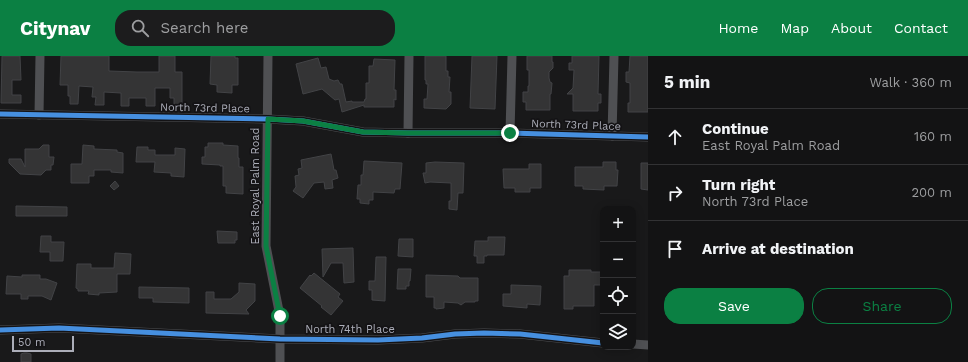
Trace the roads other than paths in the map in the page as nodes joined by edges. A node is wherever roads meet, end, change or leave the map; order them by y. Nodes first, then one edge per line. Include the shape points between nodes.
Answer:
1 (40, 56) edge
2 (268, 56) edge
3 (409, 56) edge
4 (512, 56) edge
5 (614, 56) edge
6 (0, 114) edge
7 (39, 115) junction
8 (268, 119) junction
9 (408, 133) junction
10 (510, 133) junction
11 (612, 136) junction
12 (648, 137) edge
13 (0, 330) edge
14 (280, 339) junction
15 (600, 343) edge
16 (636, 344) edge
17 (648, 345) edge
18 (280, 362) edge

1 - 7 street
2 - 8 street, East Royal Palm Road
3 - 9 street
4 - 10 street
5 - 11 street
6 - 7 street, North 73rd Place
7 - 8 street, North 73rd Place
8 - 9 street, North 73rd Place via 303,121 363,132
8 - 14 street, East Royal Palm Road via 266,246 280,316
9 - 10 street, North 73rd Place
10 - 11 street, North 73rd Place
11 - 12 street, North 73rd Place
13 - 14 street, North 74th Place via 59,328
14 - 15 street, North 74th Place via 378,340 484,333
14 - 18 street, East Royal Palm Road
16 - 17 street

